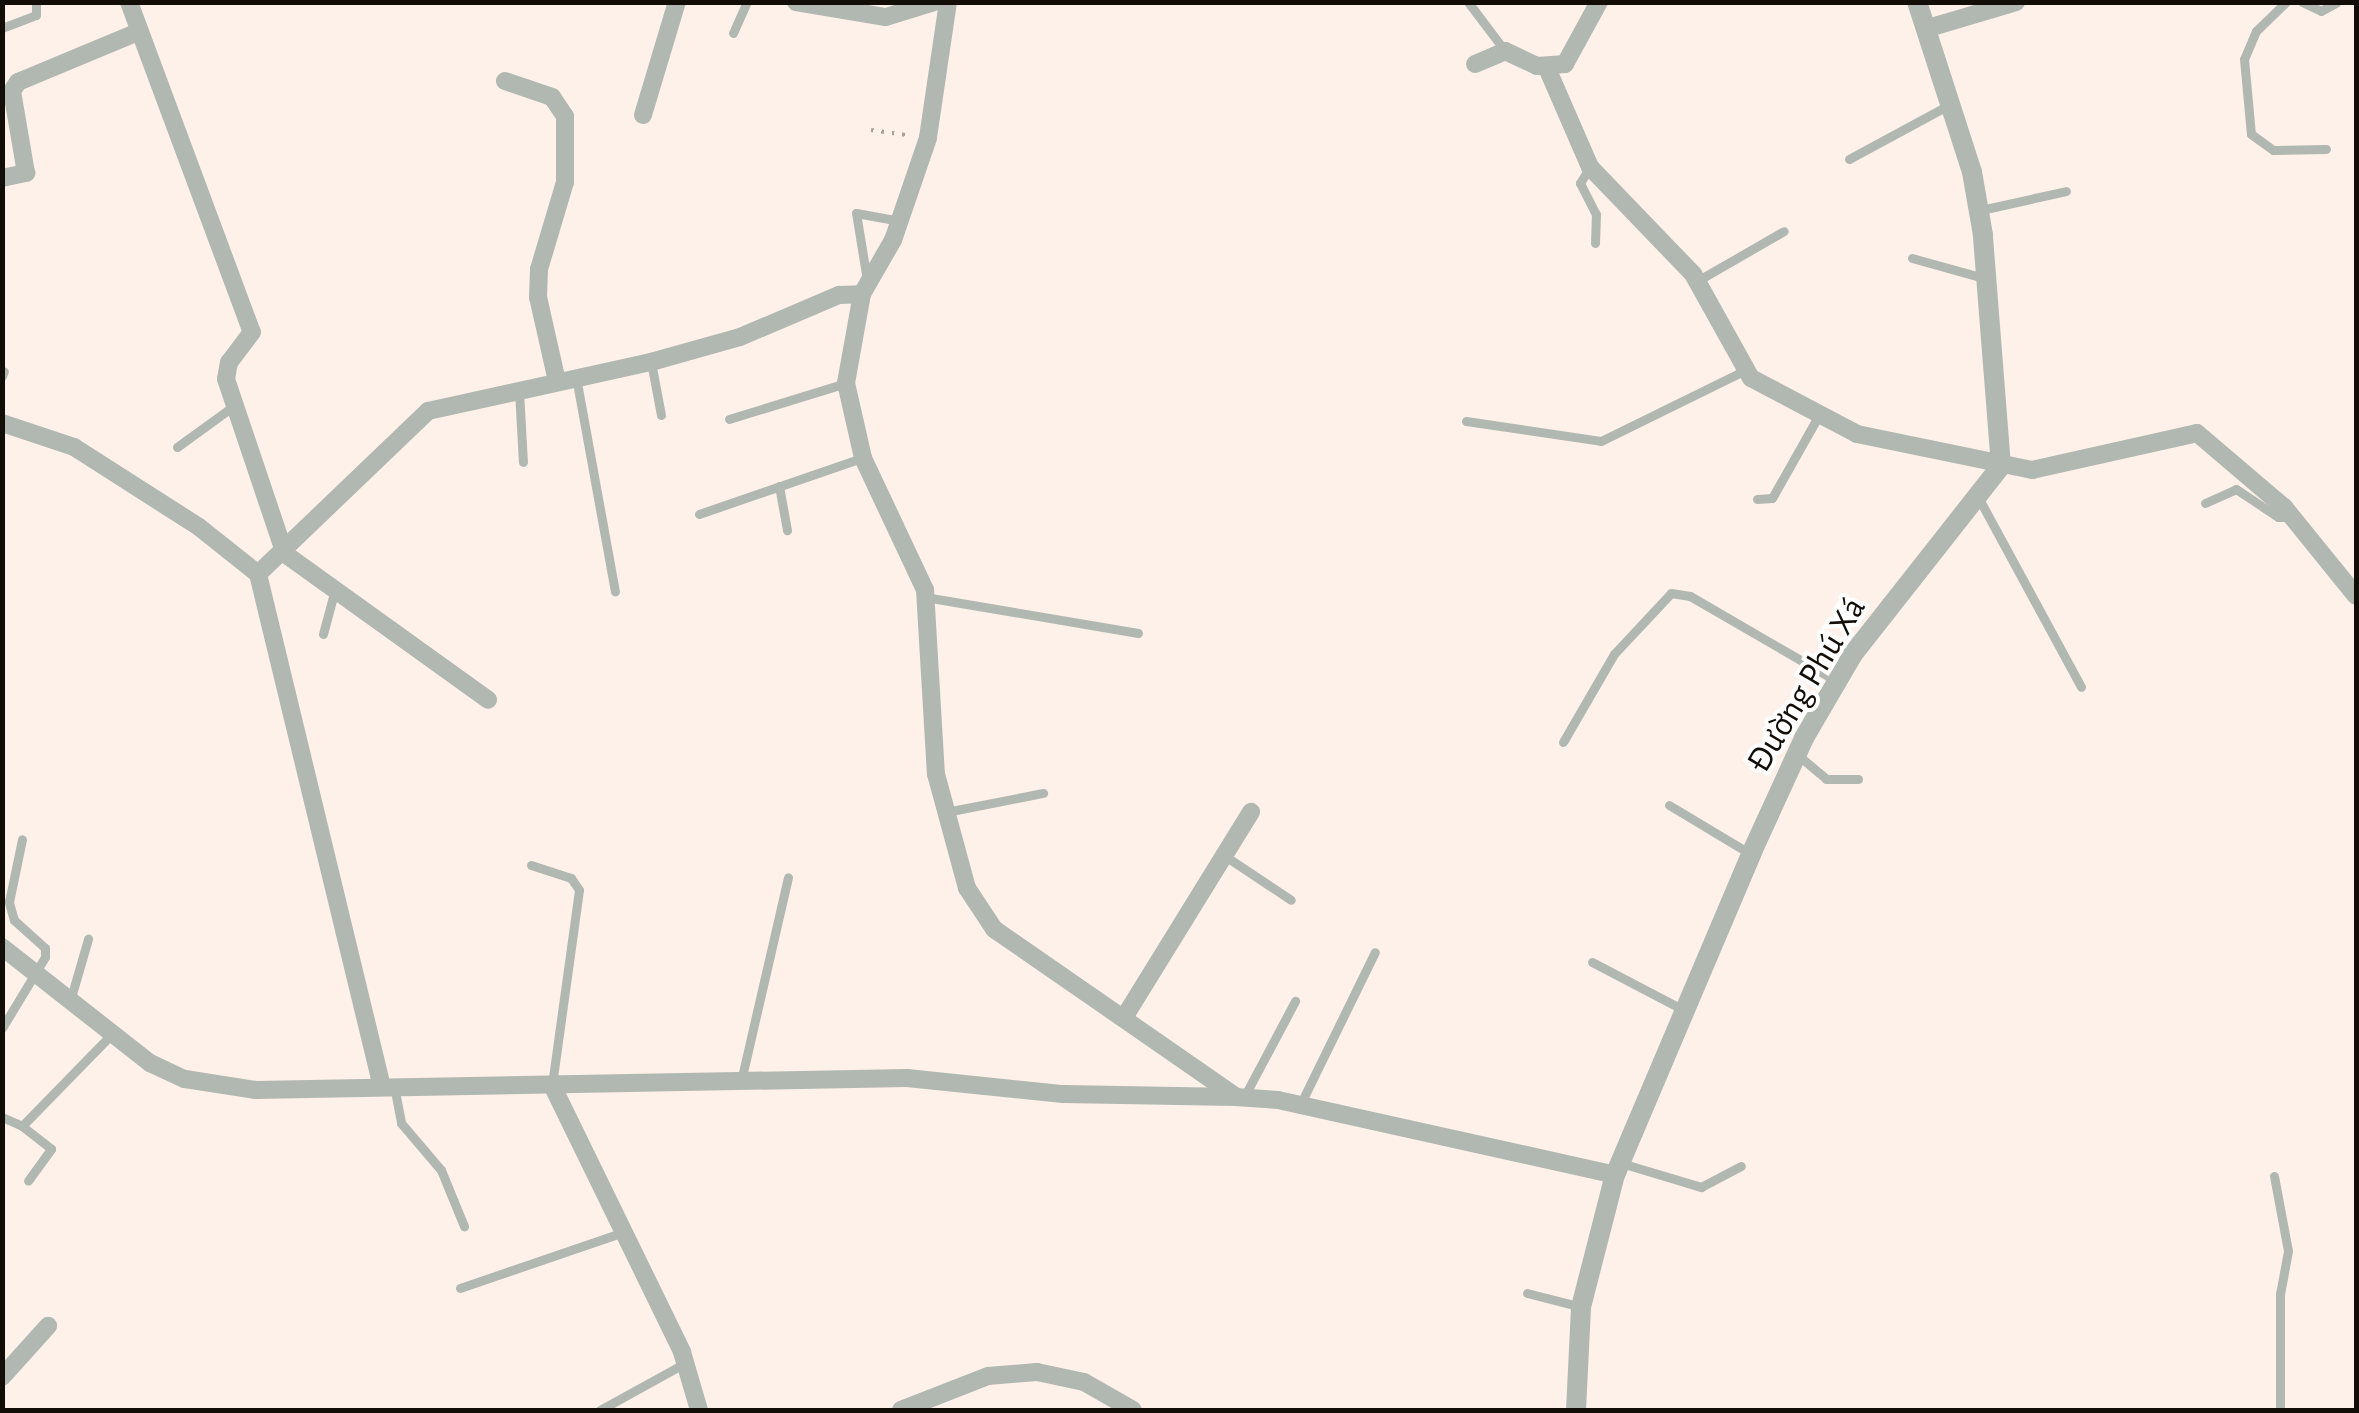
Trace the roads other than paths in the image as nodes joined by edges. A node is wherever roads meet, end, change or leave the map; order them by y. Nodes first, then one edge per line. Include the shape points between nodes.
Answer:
1 (36, 2) edge
2 (129, 2) edge
3 (677, 2) edge
4 (747, 2) edge
5 (796, 2) edge
6 (934, 2) edge
7 (948, 2) edge
8 (1468, 2) edge
9 (1599, 2) edge
10 (1917, 2) edge
11 (2016, 2) edge
12 (2286, 2) edge
13 (2302, 2) edge
14 (2337, 2) edge
15 (2, 28) edge
16 (1925, 29) junction
17 (138, 32) junction
18 (733, 33) dead end
19 (1505, 51) junction
20 (1475, 64) dead end
21 (1547, 68) junction
22 (505, 81) dead end
23 (1950, 105) junction
24 (643, 115) dead end
25 (2326, 149) dead end
26 (1849, 159) dead end
27 (1590, 167) junction
28 (2, 178) edge
29 (2066, 191) dead end
30 (1978, 211) junction
31 (900, 221) junction
32 (1784, 231) dead end
33 (1596, 242) dead end
34 (1912, 258) dead end
35 (1987, 279) junction
36 (1697, 281) junction
37 (865, 289) junction
38 (650, 362) junction
39 (1745, 370) junction
40 (566, 379) junction
41 (846, 383) junction
42 (519, 388) junction
43 (232, 407) junction
44 (661, 415) dead end
45 (1819, 416) junction
46 (728, 419) dead end
47 (1466, 421) dead end
48 (2, 423) edge
49 (177, 447) dead end
50 (863, 458) junction
51 (523, 462) dead end
52 (2001, 466) junction
53 (778, 486) junction
54 (1977, 494) junction
55 (1757, 499) dead end
56 (2205, 504) dead end
57 (700, 514) dead end
58 (2292, 516) junction
59 (786, 530) dead end
60 (282, 550) junction
61 (258, 574) junction
62 (615, 591) dead end
63 (334, 593) junction
64 (2356, 596) edge
65 (925, 597) junction
66 (1138, 633) dead end
67 (323, 634) dead end
68 (1838, 681) junction
69 (2081, 687) dead end
70 (488, 700) dead end
71 (1563, 742) dead end
72 (1797, 754) junction
73 (1858, 779) dead end
74 (1043, 793) dead end
75 (1669, 805) dead end
76 (946, 812) junction
77 (1251, 812) dead end
78 (22, 839) dead end
79 (1751, 854) junction
80 (1225, 856) junction
81 (531, 865) dead end
82 (788, 877) dead end
83 (1291, 900) dead end
84 (88, 939) dead end
85 (2, 947) edge
86 (1375, 952) dead end
87 (1592, 962) dead end
88 (38, 977) junction
89 (1294, 1001) dead end
90 (70, 1004) junction
91 (1686, 1011) junction
92 (1126, 1016) junction
93 (2, 1028) edge
94 (109, 1037) junction
95 (740, 1081) junction
96 (387, 1083) junction
97 (552, 1085) junction
98 (1240, 1097) junction
99 (1300, 1105) junction
100 (2, 1118) edge
101 (22, 1126) junction
102 (1740, 1166) dead end
103 (1618, 1169) junction
104 (2274, 1176) dead end
105 (28, 1182) dead end
106 (464, 1226) dead end
107 (624, 1232) junction
108 (460, 1288) dead end
109 (1527, 1292) dead end
110 (1581, 1306) junction
111 (48, 1326) dead end
112 (685, 1362) junction
113 (2, 1377) edge
114 (600, 1410) edge
115 (699, 1410) edge
116 (901, 1410) edge
117 (1133, 1410) edge
118 (1576, 1410) edge
119 (2280, 1410) edge

1 - 15 lane via 36,15
2 - 17 street
3 - 24 street
4 - 18 lane
5 - 6 street via 886,17
7 - 31 street via 928,138
8 - 19 lane
9 - 21 street via 1575,56
10 - 16 street
11 - 16 street
12 - 25 lane via 2256,31 2244,59 2251,134 2274,150
13 - 14 lane via 2321,11
16 - 23 street
17 - 28 street via 18,82 12,90 26,173
17 - 43 street via 226,249 252,332 228,362
19 - 20 street
19 - 21 street
21 - 27 street
22 - 40 street via 552,97 566,116 565,182 538,270 538,297
23 - 26 lane
23 - 30 street
27 - 33 lane via 1580,183 1596,214
27 - 36 street
29 - 30 lane
30 - 35 street
31 - 37 street
31 - 37 lane via 856,214
32 - 36 lane
34 - 35 lane
35 - 52 street
36 - 39 street
37 - 38 street via 740,337
37 - 41 street
38 - 40 street
38 - 44 lane
39 - 45 street
39 - 47 lane via 1601,441
40 - 42 street
40 - 62 lane
41 - 46 lane
41 - 50 street
42 - 51 lane
42 - 60 street via 418,418
43 - 49 lane
43 - 60 street
45 - 52 street via 1858,434
45 - 55 lane via 1772,498
48 - 61 street via 74,447 199,527
50 - 53 lane
50 - 65 street via 918,563
52 - 54 street, Đường Phú Xá
52 - 58 street via 2040,470 2197,433
53 - 57 lane
53 - 59 lane
54 - 68 street, Đường Phú Xá
54 - 69 lane
56 - 58 lane via 2236,488 2278,518
58 - 64 street
60 - 61 street
60 - 63 street
61 - 96 street
63 - 67 lane
63 - 70 street via 461,675
65 - 66 lane
65 - 76 street via 936,774
68 - 71 lane via 1690,596 1671,593 1614,654
68 - 72 street, Đường Phú Xá
72 - 73 lane via 1826,779
72 - 79 street, Đường Phú Xá
74 - 76 lane
75 - 79 lane
76 - 92 street via 967,888 994,928
77 - 80 street
78 - 88 lane via 10,902 14,920 45,948
79 - 91 street, Đường Phú Xá
80 - 83 lane
80 - 92 street
81 - 97 lane via 571,878 580,890
82 - 95 lane
84 - 90 lane
85 - 88 street
86 - 99 lane
87 - 91 lane
88 - 90 street
88 - 93 lane
89 - 98 lane
90 - 94 street
91 - 103 street, Đường Phú Xá
92 - 98 street
94 - 96 street via 185,1079 256,1090
94 - 101 lane
95 - 97 street
95 - 98 street via 907,1078 1064,1094
96 - 97 street
96 - 106 lane via 401,1123 440,1170
97 - 107 street
98 - 99 street
99 - 103 street
100 - 101 lane
101 - 105 lane via 51,1149
102 - 103 lane via 1701,1187
103 - 110 street, Đường Phú Xá
104 - 119 lane via 2288,1251 2280,1294
107 - 108 lane
107 - 112 street
109 - 110 lane
110 - 118 street, Đường Phú Xá
111 - 113 street
112 - 114 lane
112 - 115 street
116 - 117 street via 988,1376 1037,1372 1084,1382

